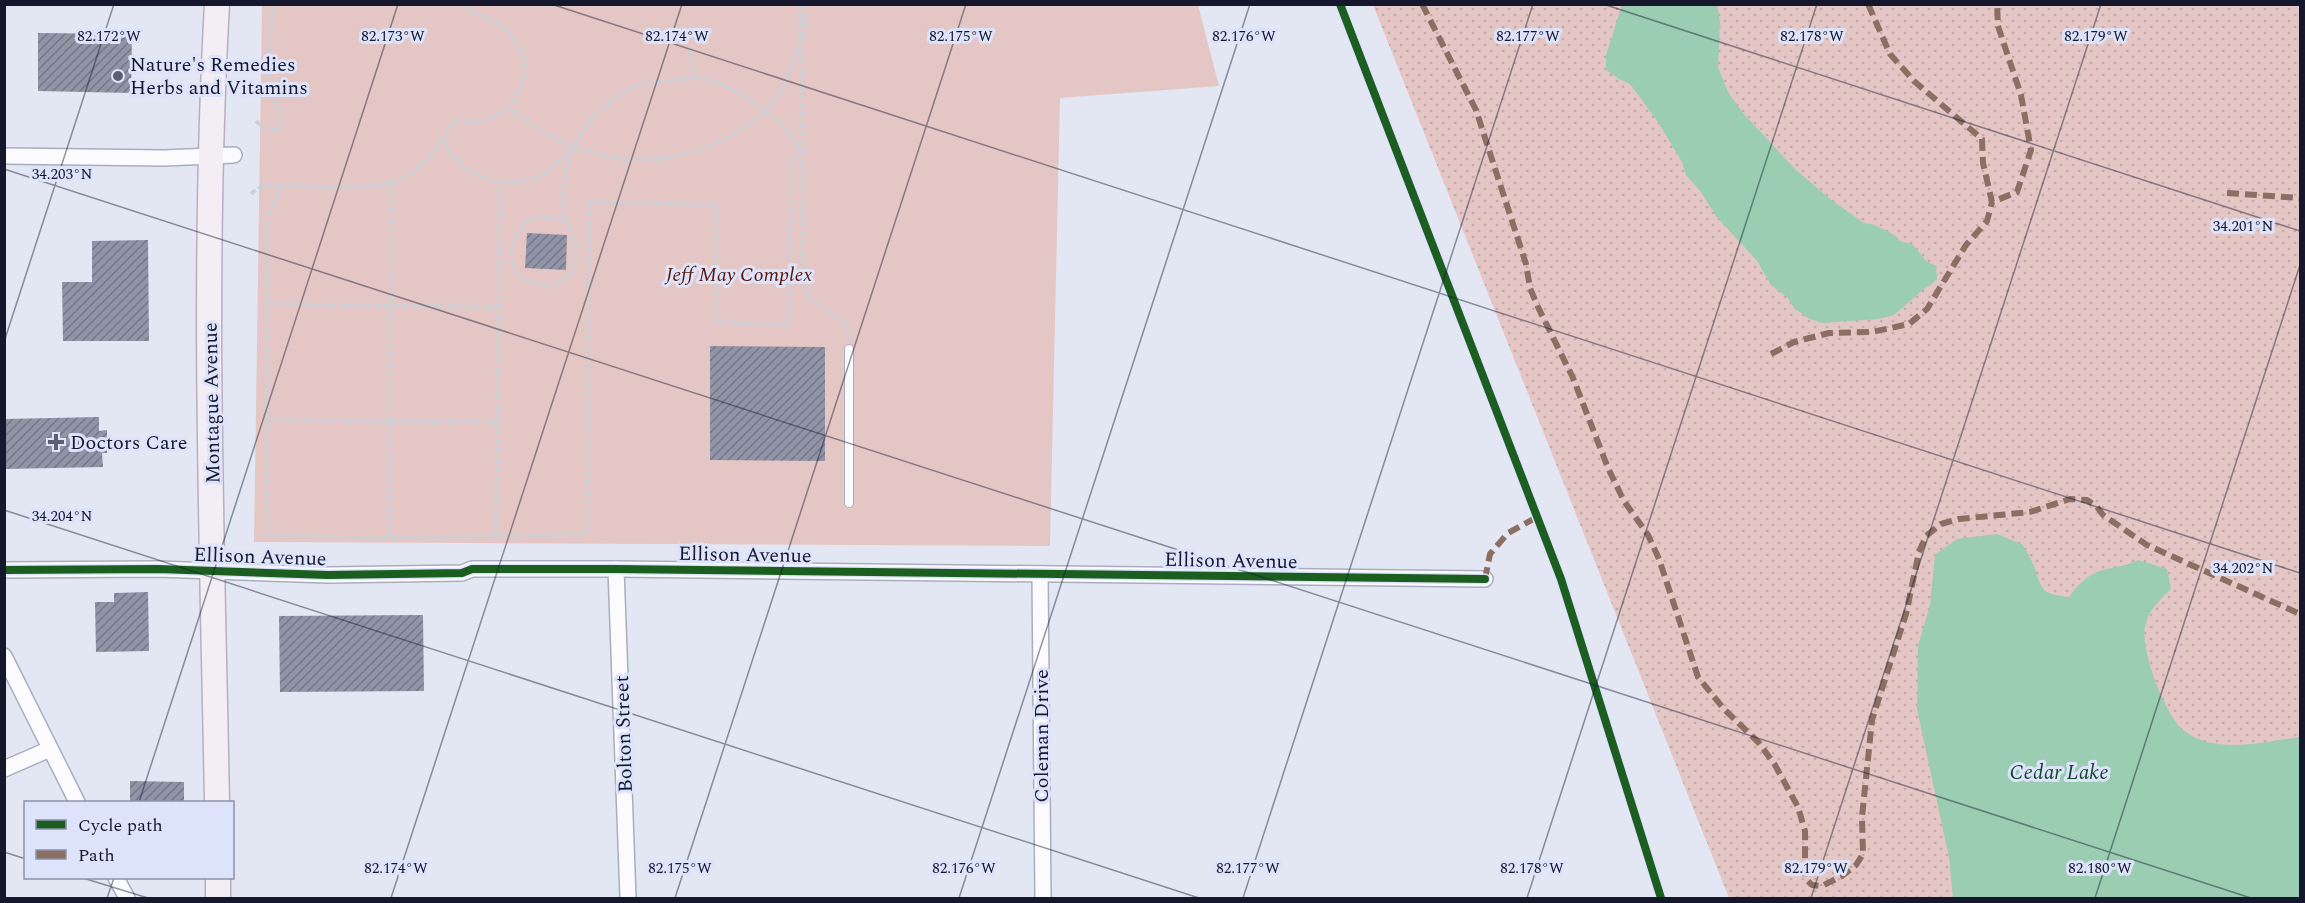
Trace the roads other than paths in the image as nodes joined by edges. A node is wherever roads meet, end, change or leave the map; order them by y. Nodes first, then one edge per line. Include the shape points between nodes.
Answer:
1 (217, 4) edge
2 (210, 155) junction
3 (234, 155) dead end
4 (4, 156) edge
5 (849, 349) road end
6 (849, 502) dead end
7 (616, 569) junction
8 (4, 570) edge
9 (213, 572) junction
10 (1040, 574) junction
11 (1485, 579) dead end
12 (4, 656) edge
13 (50, 749) junction
14 (4, 769) edge
15 (76, 801) edge
16 (217, 801) edge
17 (117, 879) edge
18 (218, 879) edge
19 (127, 898) edge
20 (218, 898) edge
21 (628, 898) edge
22 (1043, 898) edge

1 - 2 main road, Montague Avenue
2 - 3 street
2 - 4 street via 164,159
2 - 9 main road, Montague Avenue
5 - 6 lane
7 - 9 street, Ellison Avenue via 328,575
7 - 10 street, Ellison Avenue
7 - 21 street, Bolton Street
8 - 9 street, Ellison Avenue
9 - 16 main road, Montague Avenue
10 - 11 street, Ellison Avenue
10 - 22 street, Coleman Drive
12 - 13 street
13 - 14 street
13 - 15 street
17 - 19 street
18 - 20 main road

